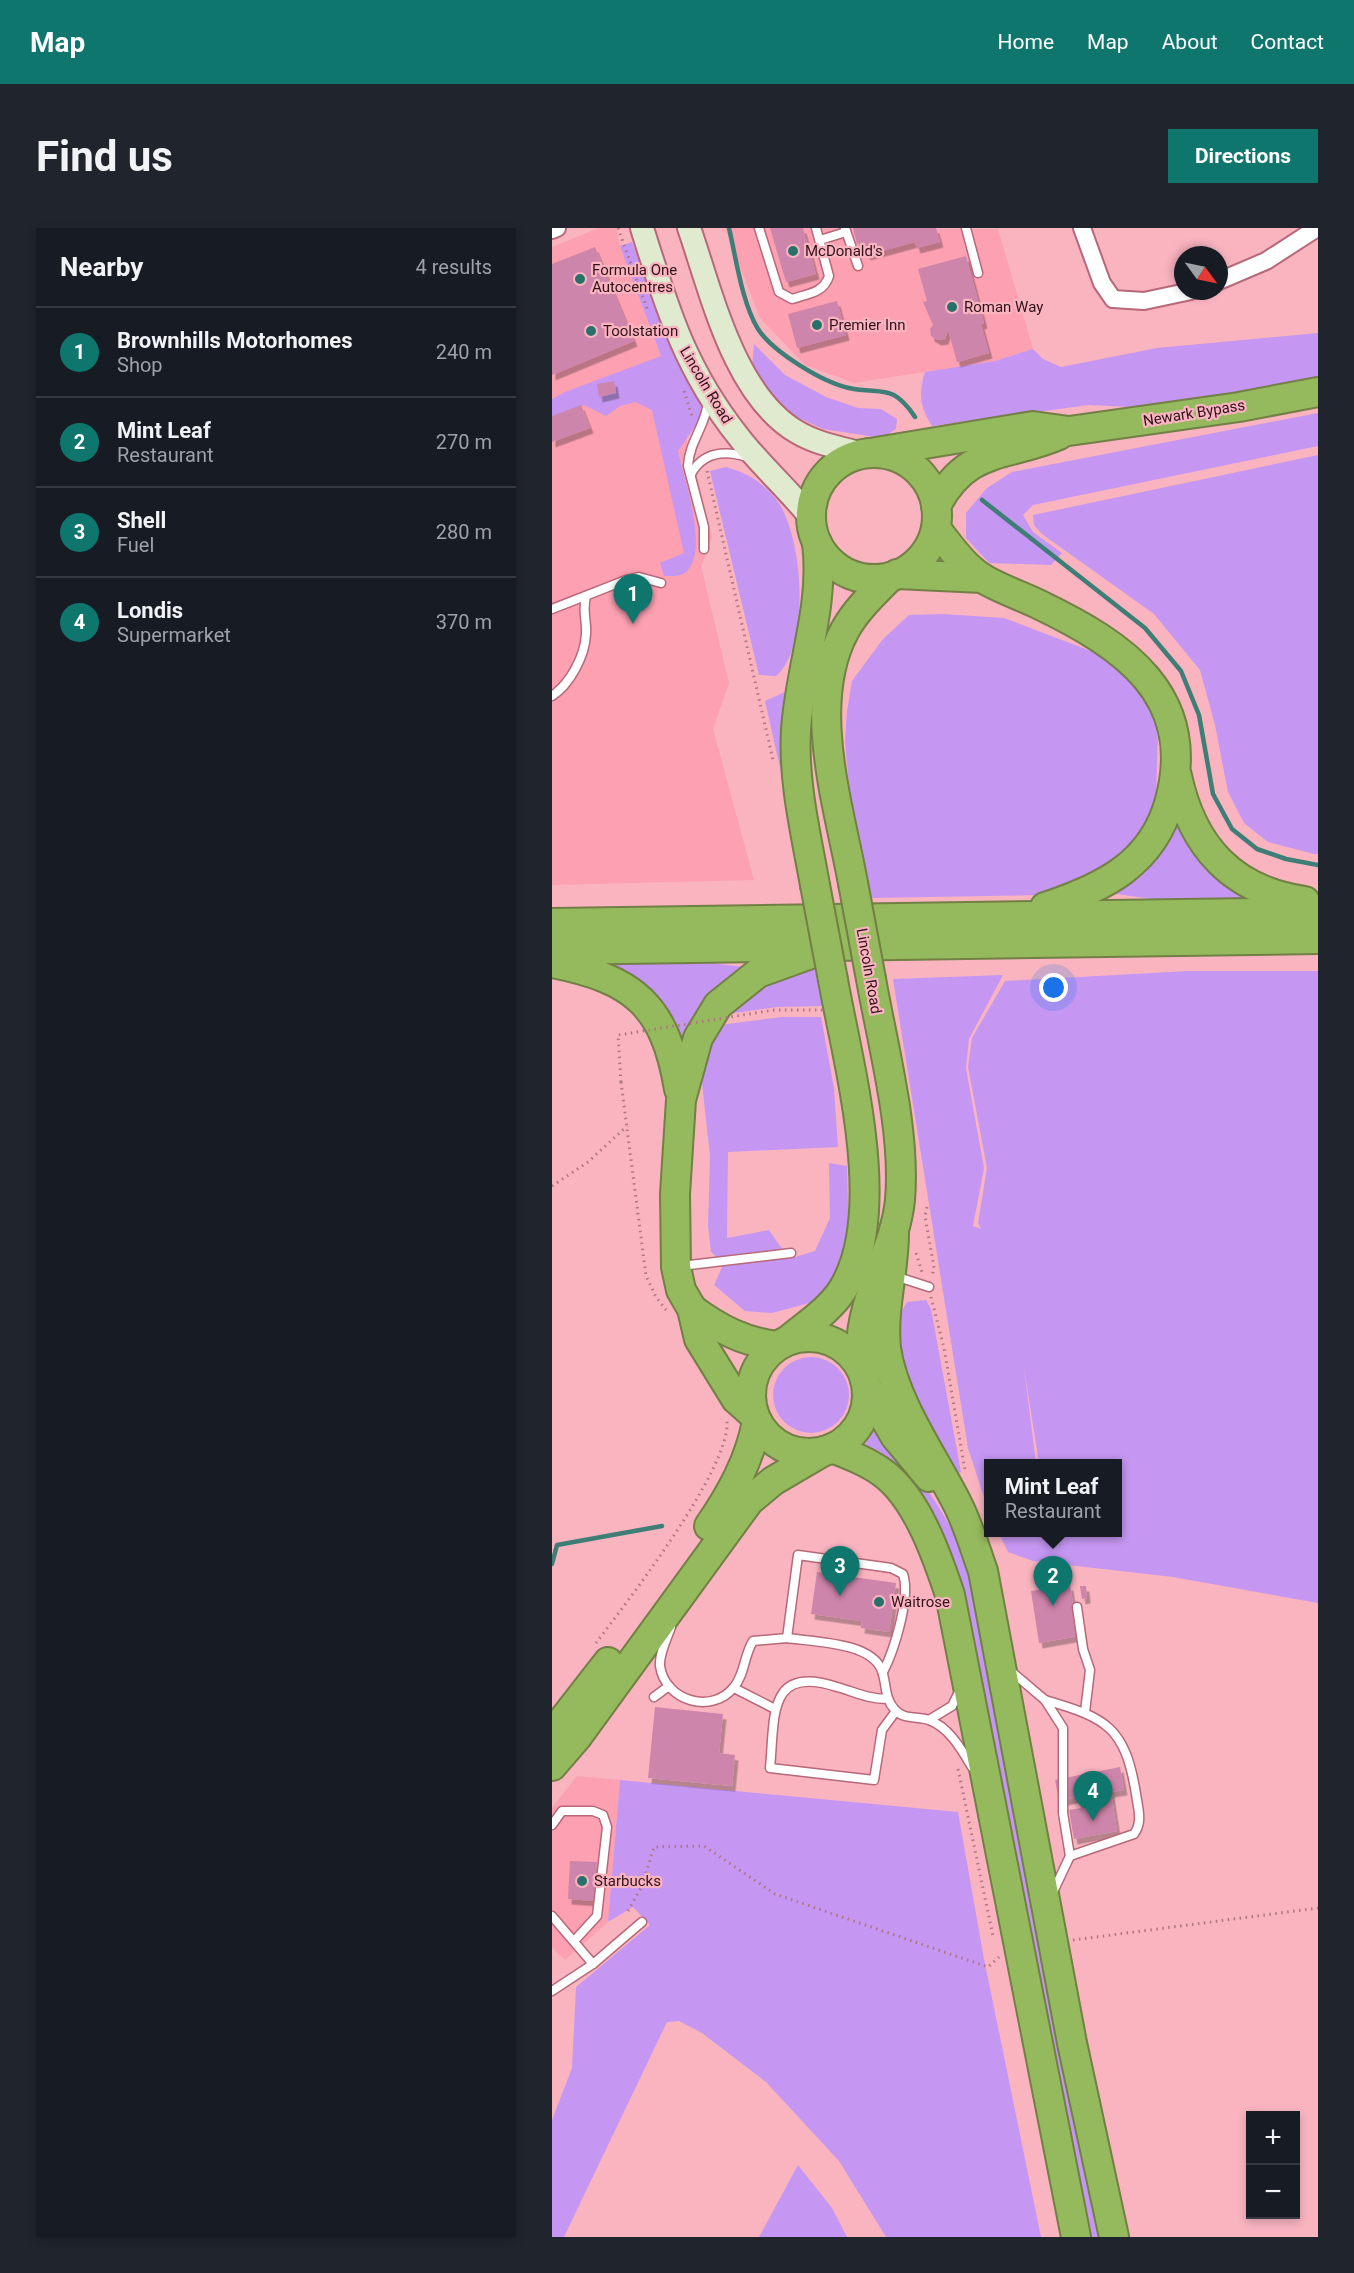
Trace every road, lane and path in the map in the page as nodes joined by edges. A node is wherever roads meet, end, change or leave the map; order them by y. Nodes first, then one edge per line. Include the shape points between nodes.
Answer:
1 (557, 228) edge
2 (642, 228) edge
3 (689, 228) edge
4 (759, 228) edge
5 (816, 228) edge
6 (966, 228) edge
7 (1082, 228) edge
8 (1317, 228) edge
9 (552, 230) edge
10 (845, 230) edge
11 (820, 240) junction
12 (858, 266) dead end
13 (978, 273) dead end
14 (1228, 277) edge
15 (1174, 295) edge
16 (1318, 392) edge
17 (709, 395) junction
18 (1069, 431) junction
19 (866, 454) junction
20 (759, 461) junction
21 (706, 471) dead end
22 (691, 474) junction
23 (936, 518) junction
24 (814, 530) junction
25 (704, 549) dead end
26 (893, 576) junction
27 (982, 578) junction
28 (661, 584) dead end
29 (586, 596) junction
30 (552, 609) edge
31 (552, 696) edge
32 (760, 704) dead end
33 (1176, 771) junction
34 (1318, 903) edge
35 (1318, 912) edge
36 (1019, 916) junction
37 (552, 923) edge
38 (1318, 939) edge
39 (842, 945) junction
40 (552, 950) edge
41 (552, 963) edge
42 (823, 1010) dead end
43 (681, 1100) junction
44 (627, 1126) junction
45 (552, 1186) edge
46 (927, 1207) dead end
47 (904, 1239) junction
48 (791, 1253) dead end
49 (676, 1267) junction
50 (891, 1275) junction
51 (929, 1287) junction
52 (681, 1312) junction
53 (782, 1344) junction
54 (866, 1384) junction
55 (746, 1417) junction
56 (828, 1449) junction
57 (966, 1476) dead end
58 (971, 1538) junction
59 (685, 1587) junction
60 (1077, 1607) dead end
61 (787, 1638) junction
62 (592, 1648) dead end
63 (998, 1656) junction
64 (882, 1672) junction
65 (965, 1676) junction
66 (669, 1686) junction
67 (734, 1688) junction
68 (654, 1696) dead end
69 (887, 1699) junction
70 (1045, 1700) junction
71 (775, 1709) junction
72 (896, 1712) junction
73 (1084, 1712) junction
74 (929, 1720) junction
75 (552, 1734) edge
76 (552, 1766) edge
77 (988, 1796) junction
78 (552, 1825) edge
79 (1070, 1856) junction
80 (1046, 1907) junction
81 (1318, 1908) edge
82 (628, 1911) dead end
83 (552, 1916) edge
84 (642, 1922) dead end
85 (575, 1940) junction
86 (1053, 1943) junction
87 (998, 1958) dead end
88 (593, 1964) junction
89 (552, 1991) edge
90 (1076, 2237) edge
91 (1114, 2237) edge

1 - 9 street
2 - 17 main road, Lincoln Road via 680,343
3 - 19 main road via 731,346 755,394 796,432
4 - 11 lane via 779,292 792,299 820,290 827,282
5 - 11 lane
6 - 13 lane
7 - 15 street via 1102,283 1113,299 1144,301
8 - 14 street via 1266,261
10 - 11 lane
10 - 12 lane
16 - 18 highway, Newark Bypass
17 - 20 main road, Lincoln Road
17 - 22 lane via 705,419 690,450
18 - 19 highway, Newark Bypass via 1033,426
18 - 23 highway, Newark Bypass via 1036,445 980,459 956,476
19 - 23 highway via 895,457 917,470 927,483
19 - 24 highway via 840,463 823,480 815,494
20 - 22 lane via 732,452 719,453 696,465
20 - 24 main road, Lincoln Road
21 - 32 path
22 - 25 lane via 704,527
23 - 26 highway via 922,556
23 - 27 highway via 962,561
24 - 26 highway via 830,561 848,573 868,579
24 - 53 highway, bridge via 820,586 799,702 796,759 861,1135 865,1190 862,1239 843,1290 829,1307
26 - 27 highway
26 - 47 highway, Lincoln Road, bridge via 846,629 836,651 826,718 900,1154
27 - 33 highway via 1094,633 1143,671 1167,713
28 - 29 lane via 639,577
29 - 30 lane
29 - 31 lane via 582,611 586,633 578,663
33 - 34 highway via 1194,828 1226,868 1272,894
33 - 36 highway via 1162,822 1126,869 1096,889
35 - 36 highway
36 - 37 highway
38 - 39 highway
39 - 40 highway
39 - 43 highway via 773,966 730,992 706,1021 698,1038
41 - 43 highway via 611,979 644,1004 667,1038
42 - 44 path, bridge via 774,1010 618,1035
43 - 49 highway via 675,1194
44 - 45 path via 588,1162
44 - 52 path via 646,1276 656,1297
46 - 51 path via 925,1216 934,1268
47 - 50 highway
47 - 51 path
47 - 54 highway, Lincoln Road via 865,1314 861,1350
48 - 49 lane
49 - 52 highway
50 - 51 lane
50 - 58 highway via 885,1326 891,1370
51 - 57 path via 944,1348
52 - 53 highway via 753,1342
52 - 55 highway
53 - 54 highway via 811,1337 835,1343 852,1355
53 - 55 highway via 764,1358 754,1374
54 - 56 highway via 866,1405 860,1421 847,1438
54 - 58 highway via 895,1436
55 - 56 highway via 782,1446 803,1452
55 - 62 path via 724,1446 679,1527
55 - 75 highway via 749,1454 723,1505
56 - 59 highway via 759,1491
56 - 65 highway via 884,1474 921,1524 950,1595
58 - 63 highway via 983,1571
59 - 66 lane via 660,1659
59 - 76 highway
60 - 73 lane via 1089,1670
61 - 64 lane via 860,1649 871,1655
61 - 64 lane via 798,1555 898,1570 905,1585 896,1646
61 - 67 lane via 753,1641
63 - 70 lane via 1019,1681
63 - 80 highway
64 - 69 lane
65 - 74 lane via 952,1706
65 - 77 highway
66 - 67 lane via 690,1702 700,1703 711,1702
66 - 68 lane
67 - 71 lane
69 - 71 lane via 870,1699 802,1680 781,1694
69 - 72 lane
70 - 73 lane
70 - 79 lane via 1063,1728 1063,1813
71 - 72 lane via 770,1768 874,1780 882,1730
72 - 74 lane
73 - 79 lane via 1110,1727 1124,1746 1140,1826 1134,1834
74 - 77 lane via 959,1746
77 - 90 highway
78 - 85 lane via 562,1811 593,1811 603,1815 607,1827 597,1916
79 - 80 lane
80 - 86 highway
81 - 86 path
82 - 87 path via 642,1886 654,1847 704,1846 775,1894 988,1967
83 - 85 lane
84 - 88 lane
85 - 88 lane
86 - 91 highway
88 - 89 lane

